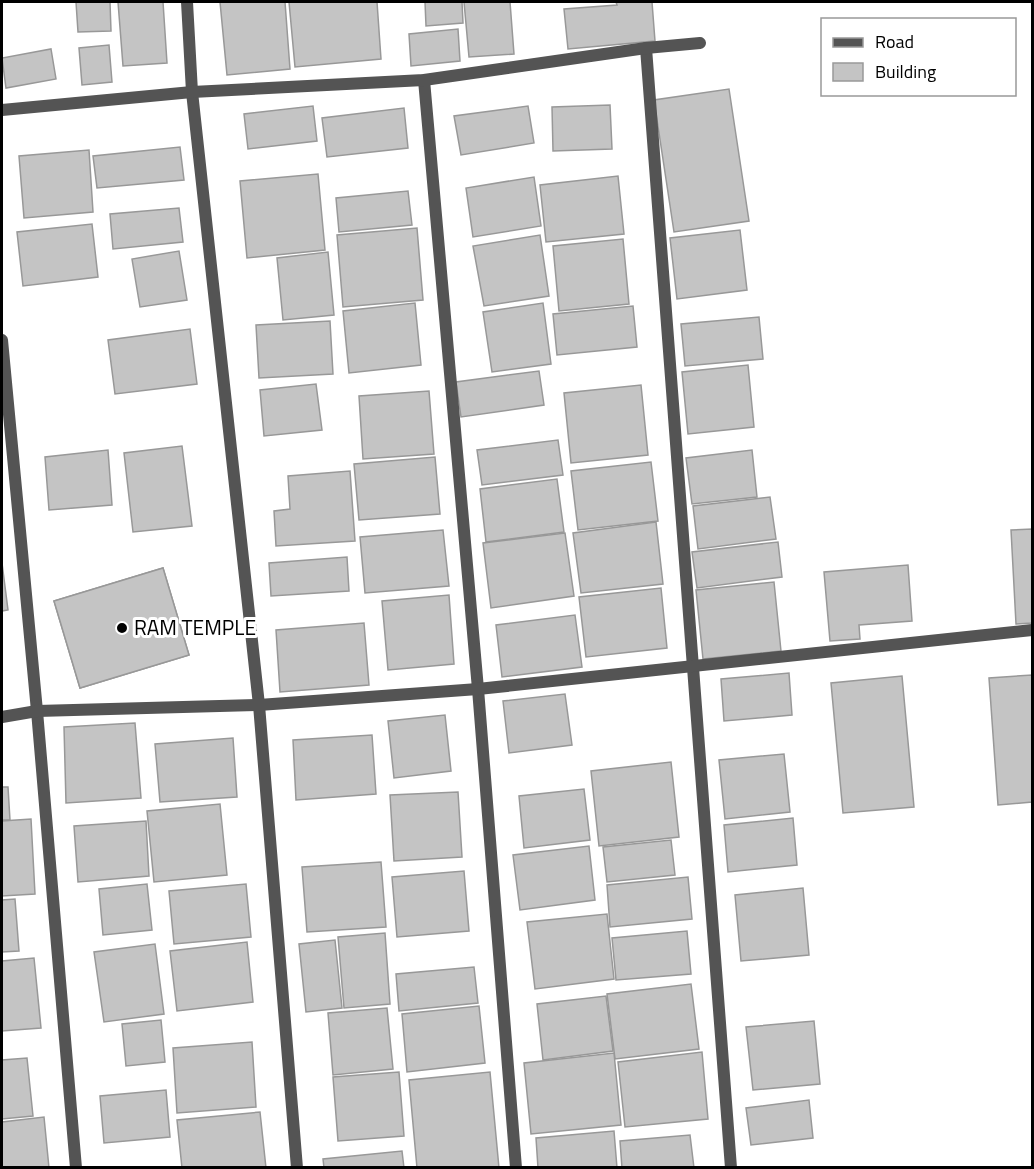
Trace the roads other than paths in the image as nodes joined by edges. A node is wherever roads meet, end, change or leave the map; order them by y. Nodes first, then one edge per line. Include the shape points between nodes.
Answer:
1 (187, 2) edge
2 (700, 43) dead end
3 (646, 48) junction
4 (424, 80) junction
5 (192, 92) junction
6 (2, 110) edge
7 (2, 340) edge
8 (1032, 630) edge
9 (692, 665) junction
10 (478, 689) junction
11 (259, 705) junction
12 (37, 711) junction
13 (2, 717) edge
14 (76, 1167) edge
15 (297, 1167) edge
16 (516, 1167) edge
17 (731, 1167) edge

1 - 5 street
2 - 3 street
3 - 4 street
3 - 9 street
4 - 5 street
4 - 10 street
5 - 6 street
5 - 11 street
7 - 12 street
8 - 9 street
9 - 10 street
9 - 17 street
10 - 11 street
10 - 16 street
11 - 12 street
11 - 15 street
12 - 13 street
12 - 14 street

